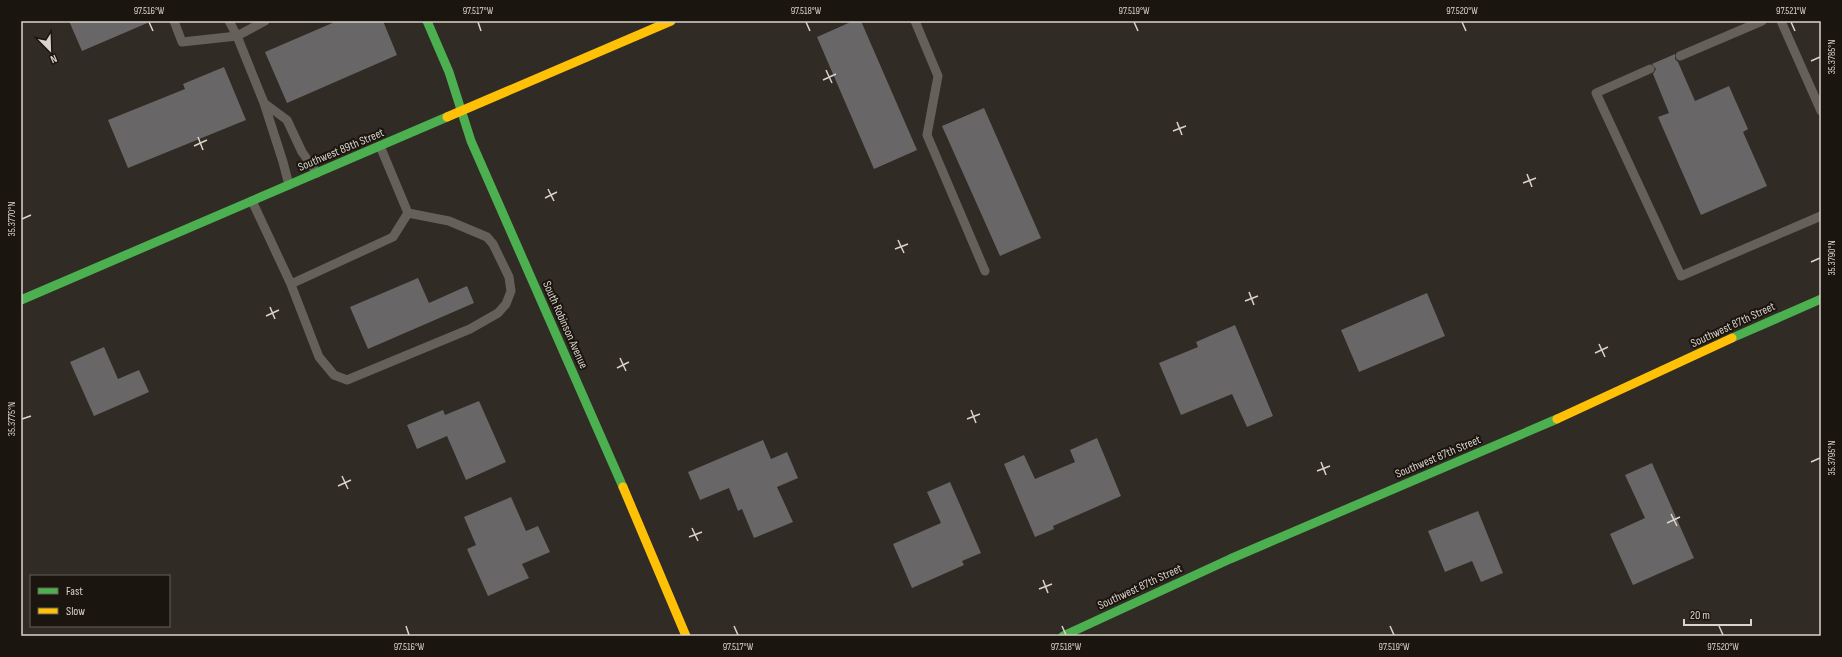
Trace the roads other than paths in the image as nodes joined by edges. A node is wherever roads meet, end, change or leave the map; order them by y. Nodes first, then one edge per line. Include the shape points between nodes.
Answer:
1 (174, 21) edge
2 (229, 21) edge
3 (265, 21) edge
4 (427, 21) edge
5 (671, 21) edge
6 (915, 21) edge
7 (1762, 21) edge
8 (1781, 21) edge
9 (237, 36) junction
10 (1680, 56) dead end
11 (1650, 69) dead end
12 (264, 103) junction
13 (462, 111) junction
14 (1821, 111) edge
15 (380, 146) junction
16 (317, 173) junction
17 (289, 185) junction
18 (252, 201) junction
19 (408, 213) junction
20 (1821, 216) edge
21 (985, 270) dead end
22 (291, 284) junction
23 (1821, 299) edge
24 (21, 300) edge
25 (686, 636) edge
26 (1063, 636) edge

1 - 9 lane via 182,42
2 - 9 lane
3 - 9 lane
4 - 13 street, South Robinson Avenue via 449,72
5 - 13 street, Southwest 89th Street
6 - 21 lane via 938,76 927,135
7 - 10 lane
8 - 14 lane
9 - 12 lane
11 - 20 lane via 1596,93 1681,276
12 - 16 lane via 287,120 302,152
12 - 17 lane
13 - 15 street, Southwest 89th Street
13 - 25 street, South Robinson Avenue via 471,141
15 - 16 street, Southwest 89th Street
15 - 19 lane
16 - 17 street, Southwest 89th Street
17 - 18 street, Southwest 89th Street
18 - 22 lane
18 - 24 street, Southwest 89th Street
19 - 22 lane via 394,237
19 - 22 lane via 449,220 487,237 509,277 511,291 506,304 498,313 470,329 347,380 334,375 319,358
23 - 26 street, Southwest 87th Street via 1575,411 1230,560

